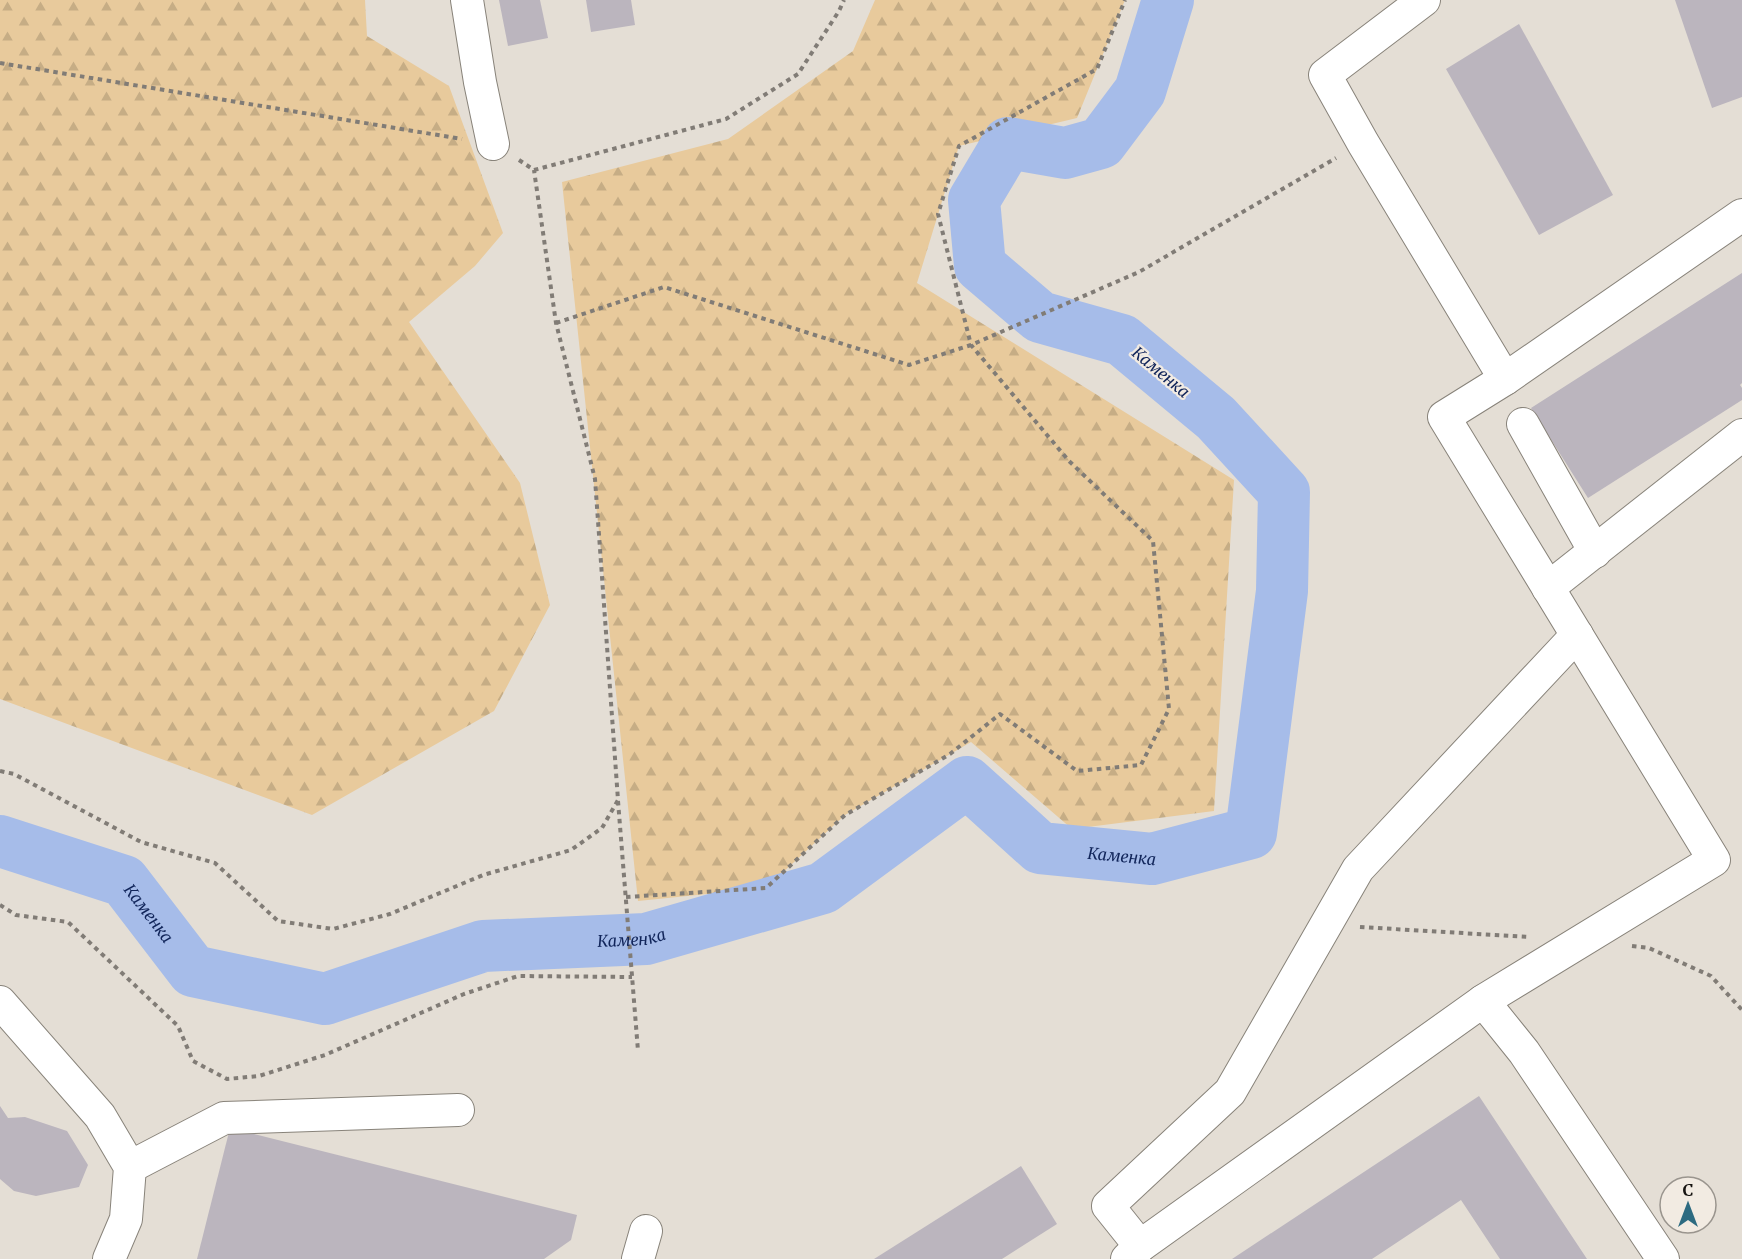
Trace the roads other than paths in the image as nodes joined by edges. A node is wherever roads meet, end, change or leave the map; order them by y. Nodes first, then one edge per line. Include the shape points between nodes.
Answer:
1 (467, 0) edge
2 (1424, 0) edge
3 (493, 144) road end
4 (1742, 215) edge
5 (1505, 379) junction
6 (1523, 424) dead end
7 (1742, 435) edge
8 (1595, 552) junction
9 (1548, 588) junction
10 (1577, 635) junction
11 (1483, 1001) junction
12 (0, 1002) edge
13 (458, 1110) dead end
14 (130, 1167) junction
15 (1134, 1253) edge
16 (109, 1259) edge
17 (1663, 1259) edge

1 - 3 street
2 - 5 street via 1325,75
4 - 5 street
5 - 9 street via 1444,417
6 - 8 street
7 - 8 street
8 - 9 street
9 - 10 street
10 - 11 street via 1714,860
10 - 15 street via 1358,869 1230,1092 1108,1206
11 - 15 street
11 - 17 street via 1524,1052
12 - 14 street via 100,1116
13 - 14 street via 224,1119
14 - 16 street via 126,1219

